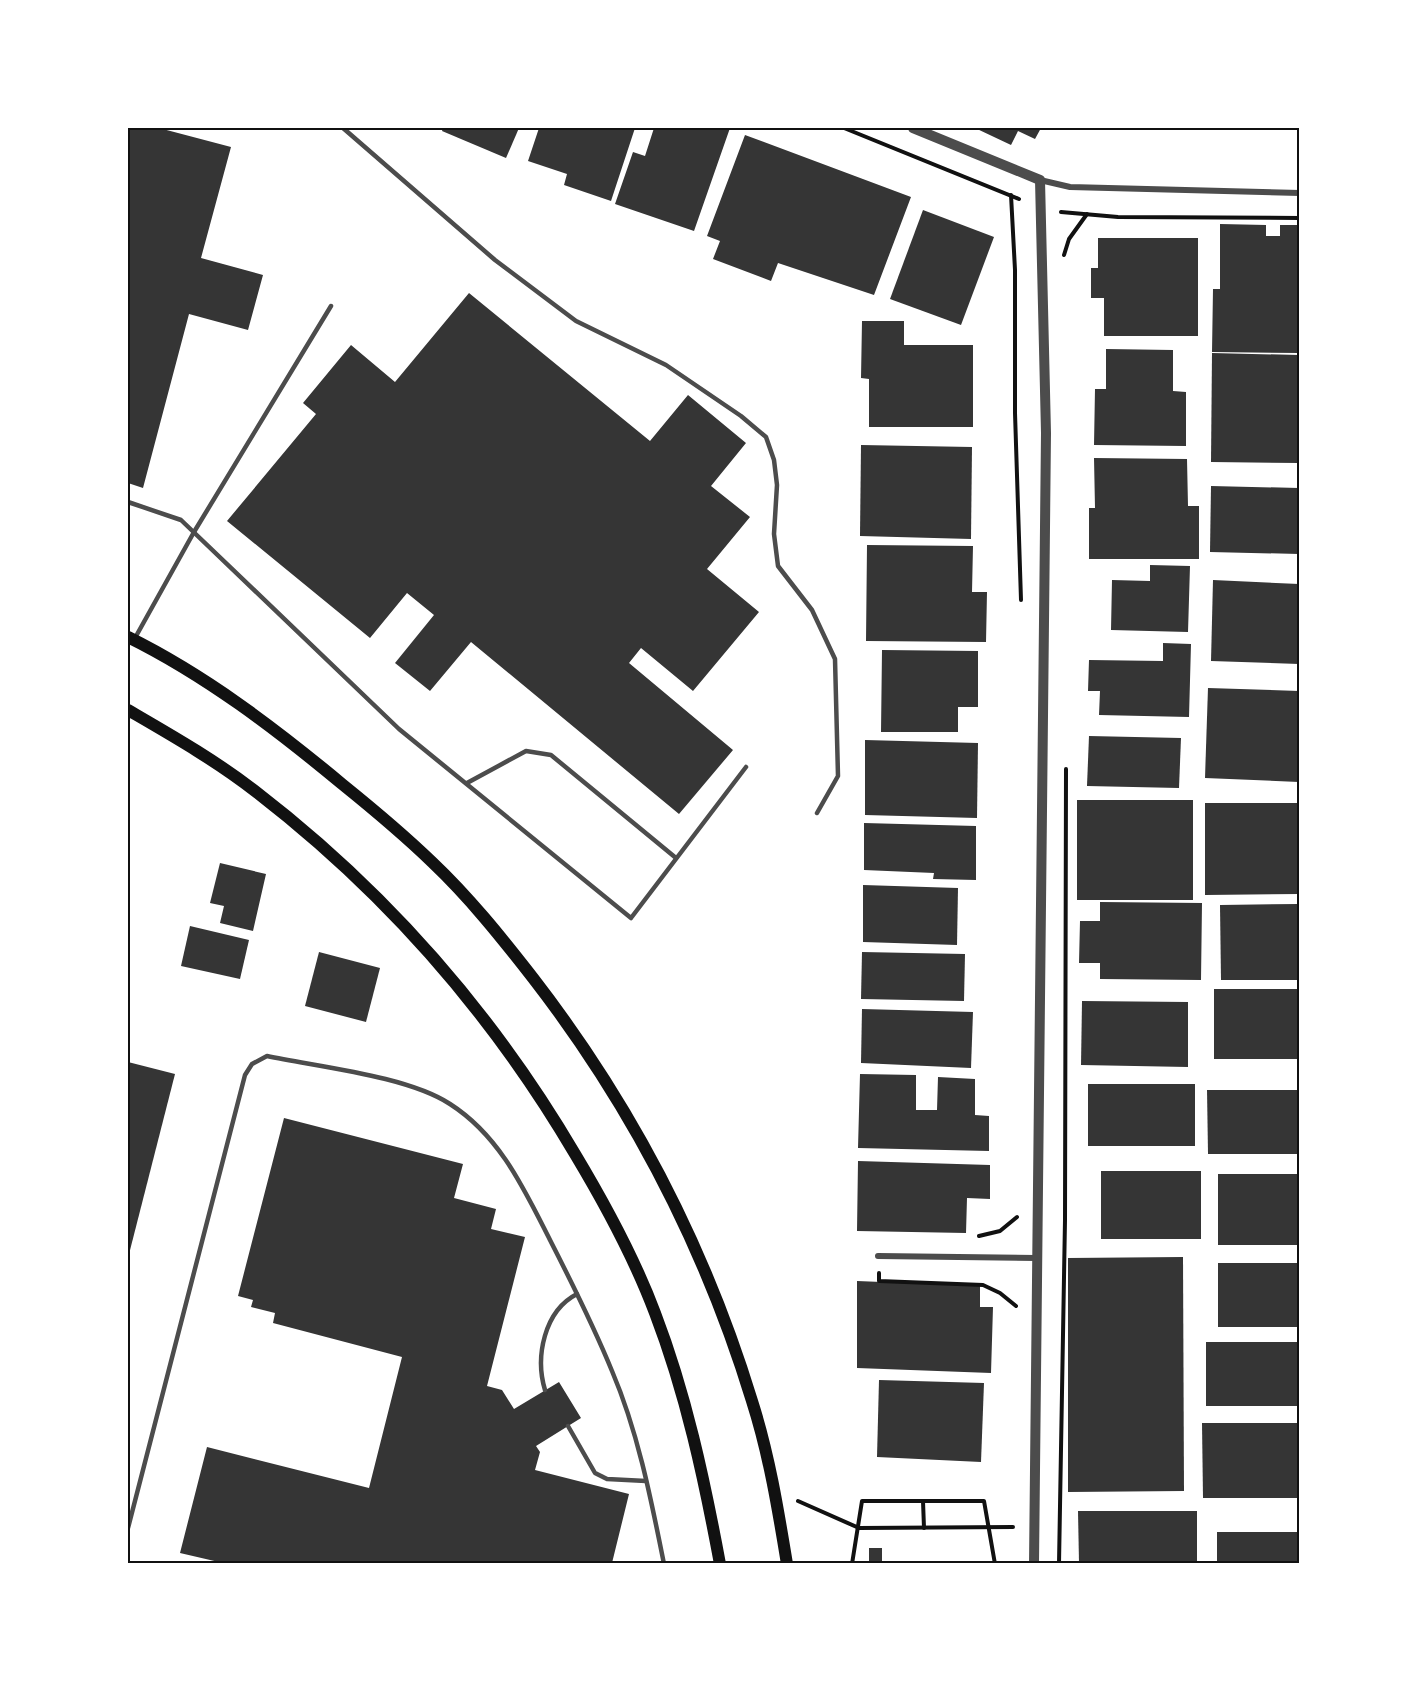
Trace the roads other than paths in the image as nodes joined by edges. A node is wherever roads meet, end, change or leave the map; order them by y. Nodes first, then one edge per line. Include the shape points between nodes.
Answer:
1 (343, 128) edge
2 (913, 128) edge
3 (1040, 180) junction
4 (1299, 192) edge
5 (331, 306) dead end
6 (128, 502) edge
7 (194, 532) junction
8 (131, 639) edge
9 (128, 710) edge
10 (746, 767) dead end
11 (467, 783) junction
12 (817, 813) dead end
13 (676, 858) junction
14 (878, 1256) road end
15 (1036, 1258) junction
16 (577, 1294) junction
17 (544, 1390) dead end
18 (568, 1426) dead end
19 (646, 1481) junction
20 (128, 1528) edge
21 (664, 1563) edge
22 (720, 1563) edge
23 (787, 1563) edge
24 (1034, 1563) edge

1 - 12 lane via 495,260 576,321 666,365 766,437 777,485 774,534 778,566 812,610 836,659 838,776
2 - 3 street
3 - 4 street via 1070,187
3 - 15 street via 1046,433
5 - 7 lane
6 - 7 lane via 181,520
7 - 8 lane
7 - 11 lane via 399,729
8 - 23 main road via 226,696 297,746 432,862 496,931 592,1059 660,1171 712,1286 753,1404 773,1483
9 - 22 main road via 254,790 321,845 428,950 500,1038 553,1116 606,1206 654,1310 690,1419
10 - 13 lane
11 - 13 lane via 526,751 552,755
11 - 13 lane via 630,918
14 - 15 street
15 - 24 street
16 - 17 lane via 555,1310 539,1371
16 - 19 lane via 613,1372
16 - 20 lane via 512,1165 480,1128 450,1104 417,1086 267,1056 252,1064 244,1076
18 - 19 lane via 595,1473 608,1479
19 - 21 lane

